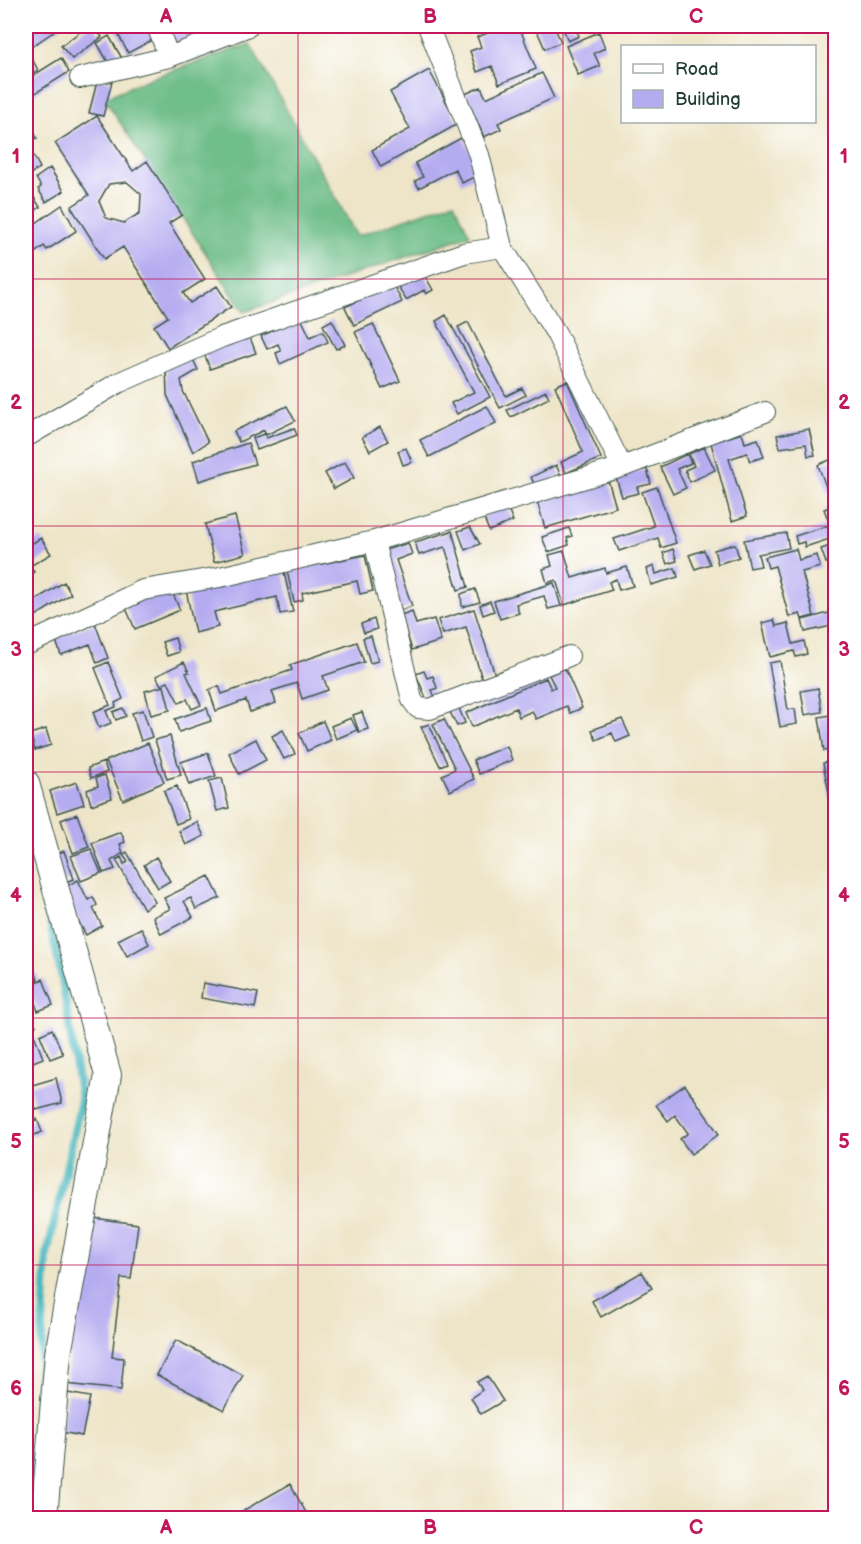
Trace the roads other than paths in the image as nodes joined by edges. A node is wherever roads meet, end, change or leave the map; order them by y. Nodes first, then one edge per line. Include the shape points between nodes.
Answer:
1 (157, 26) edge
2 (249, 26) edge
3 (428, 26) edge
4 (170, 57) junction
5 (80, 78) dead end
6 (502, 247) junction
7 (765, 412) dead end
8 (26, 437) edge
9 (622, 467) junction
10 (374, 542) junction
11 (26, 645) edge
12 (569, 657) dead end
13 (26, 783) edge
14 (44, 1518) edge

1 - 4 street
2 - 4 street
3 - 6 street via 479,155
4 - 5 street
6 - 8 street via 464,253 222,337 118,382
6 - 9 street via 556,333
7 - 9 street
9 - 10 street
10 - 11 street via 143,590
10 - 12 street via 412,700 418,708 430,709
13 - 14 street via 108,1075 58,1354

